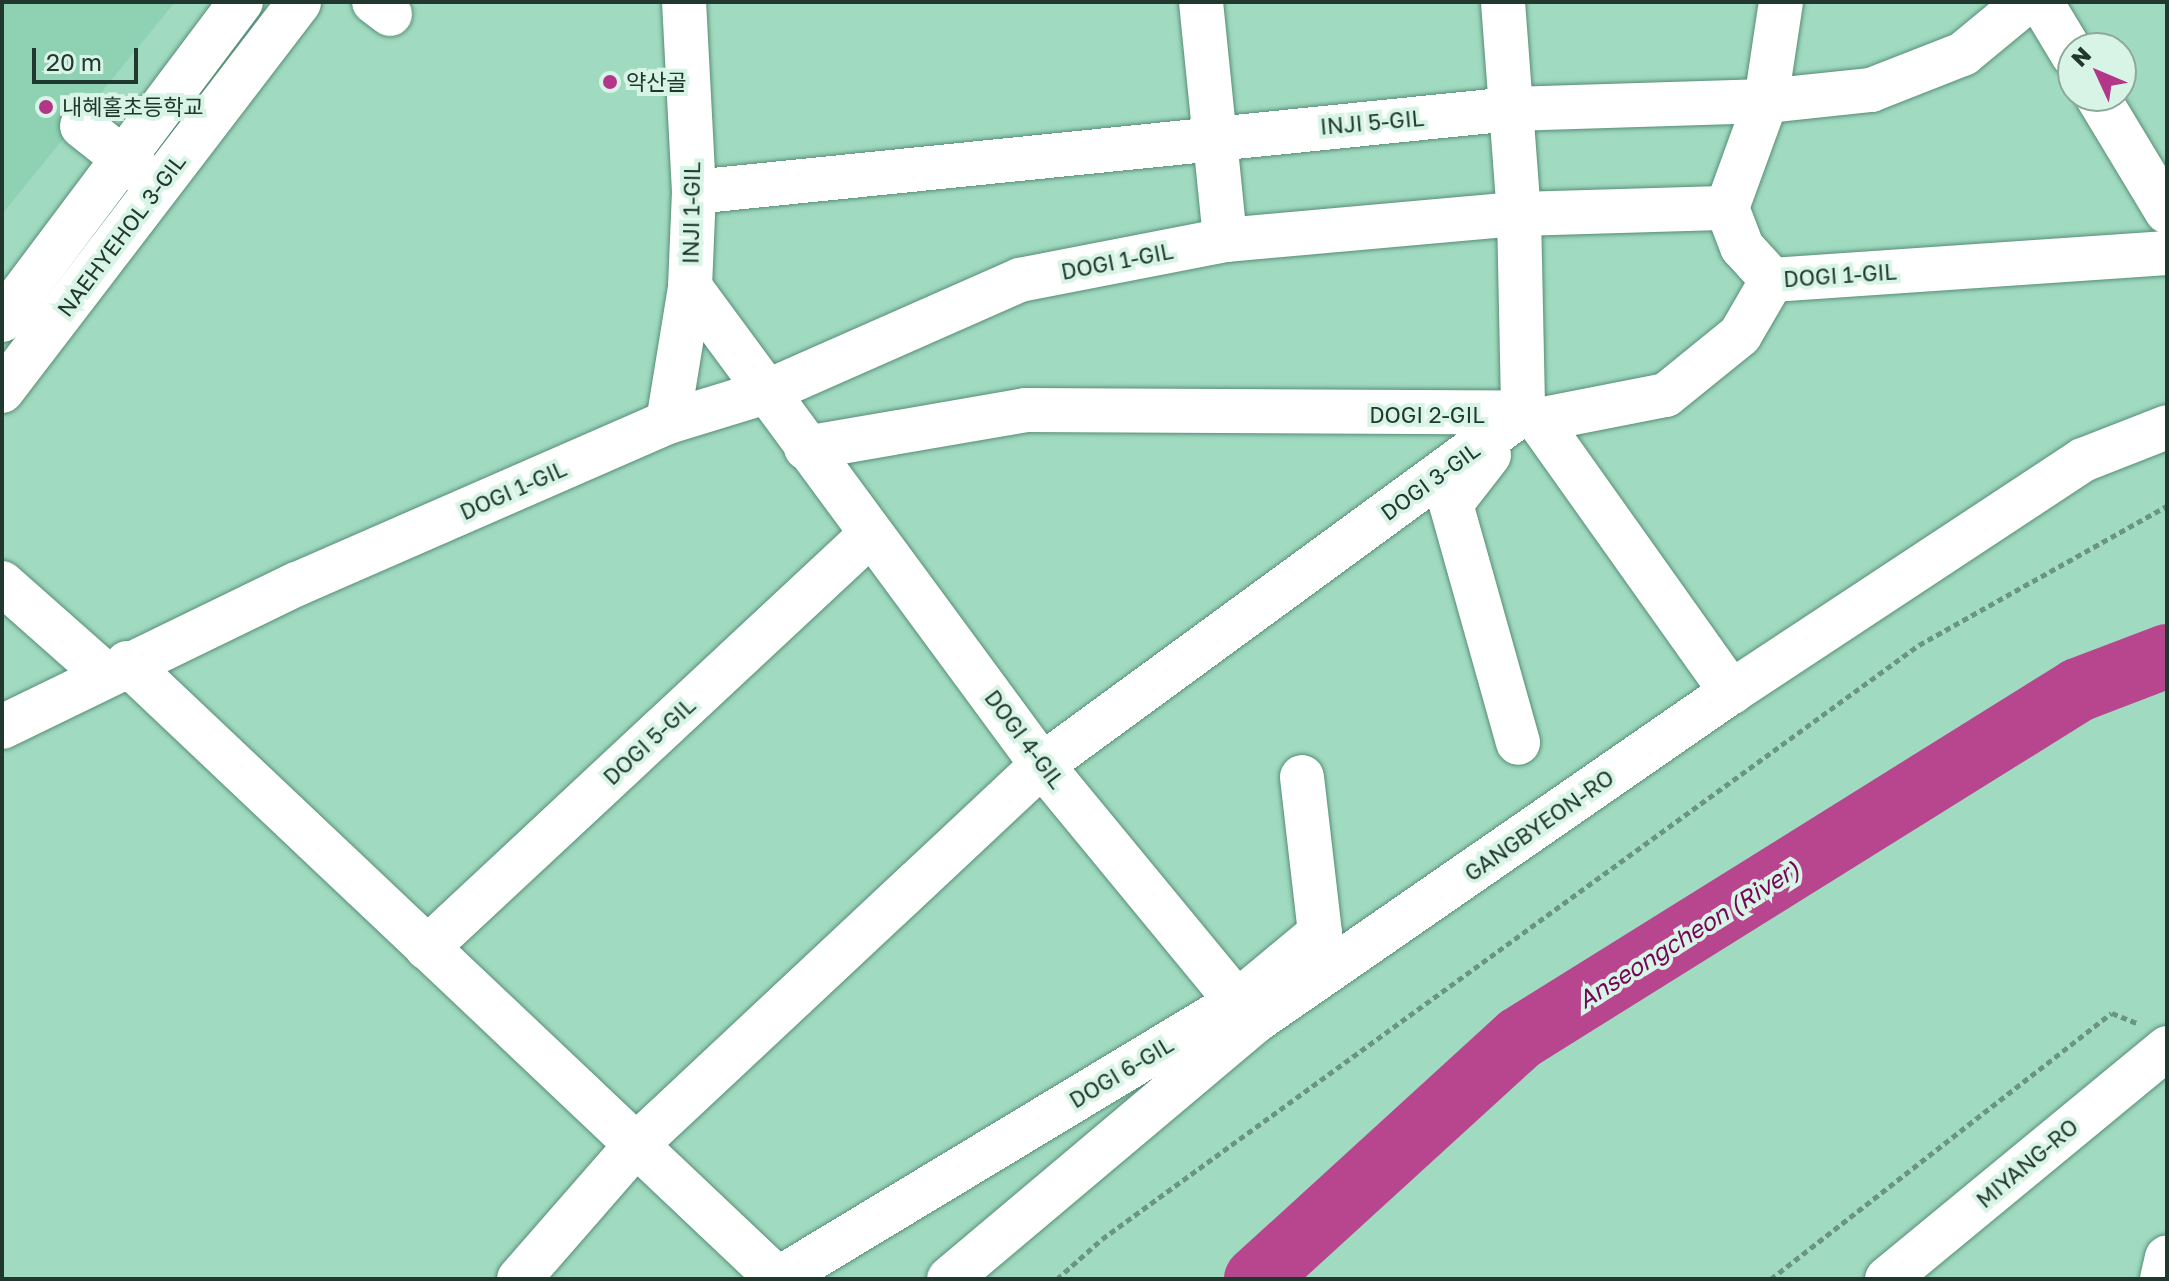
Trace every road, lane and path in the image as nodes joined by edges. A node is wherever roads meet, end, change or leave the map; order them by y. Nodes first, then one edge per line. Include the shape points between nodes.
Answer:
1 (241, 2) edge
2 (299, 2) edge
3 (684, 2) edge
4 (1201, 2) edge
5 (1503, 2) edge
6 (1781, 2) edge
7 (2026, 2) edge
8 (2041, 2) edge
9 (2059, 32) edge
10 (1766, 101) junction
11 (1511, 109) junction
12 (2107, 112) edge
13 (82, 126) dead end
14 (1218, 136) junction
15 (123, 158) junction
16 (158, 187) junction
17 (694, 192) junction
18 (1727, 208) junction
19 (2167, 212) edge
20 (1519, 214) junction
21 (1225, 240) junction
22 (2167, 253) edge
23 (16, 272) edge
24 (1772, 280) junction
25 (690, 287) junction
26 (2, 320) edge
27 (2, 391) edge
28 (766, 392) junction
29 (1530, 416) junction
30 (668, 422) junction
31 (2167, 427) edge
32 (806, 448) junction
33 (2167, 506) edge
34 (871, 534) junction
35 (2, 583) edge
36 (116, 669) junction
37 (1731, 692) junction
38 (2, 727) edge
39 (1518, 743) dead end
40 (1042, 765) junction
41 (1302, 777) dead end
42 (427, 948) junction
43 (1246, 1012) junction
44 (2153, 1036) edge
45 (636, 1145) junction
46 (2167, 1258) edge
47 (519, 1279) edge
48 (778, 1279) edge
49 (949, 1279) edge
50 (1057, 1279) edge
51 (1771, 1279) edge
52 (1887, 1279) edge
53 (2162, 1279) edge

1 - 15 street, NAEHYEHOL 3-GIL
2 - 16 street, NAEHYEHOL 3-GIL
3 - 17 street, INJI 1-GIL
4 - 14 street
5 - 11 street
6 - 10 street
7 - 10 street, INJI 5-GIL via 1963,54 1871,90
8 - 9 street
10 - 11 street, INJI 5-GIL
10 - 18 street
11 - 14 street, INJI 5-GIL
11 - 20 street
12 - 19 street
13 - 15 street
14 - 17 street, INJI 5-GIL
14 - 21 street
15 - 16 street
15 - 23 street, NAEHYEHOL 3-GIL
16 - 27 street, NAEHYEHOL 3-GIL
17 - 25 street, INJI 1-GIL
18 - 20 street, DOGI 1-GIL
18 - 24 street, DOGI 1-GIL via 1742,247
20 - 21 street, DOGI 1-GIL
20 - 29 street
21 - 28 street, DOGI 1-GIL via 1020,280
22 - 24 street, DOGI 1-GIL
23 - 26 street, NAEHYEHOL 3-GIL
24 - 29 street, DOGI 2-GIL via 1740,335 1666,395
25 - 28 street, DOGI 4-GIL
25 - 30 street, INJI 1-GIL
28 - 30 street, DOGI 1-GIL
28 - 32 street, DOGI 4-GIL
29 - 32 street, DOGI 2-GIL via 1025,410
29 - 37 street
29 - 39 street, DOGI 3-GIL via 1451,504
29 - 40 street, DOGI 3-GIL
30 - 36 street, DOGI 1-GIL
31 - 37 street, GANGBYEON-RO via 2083,460
32 - 34 street, DOGI 4-GIL
33 - 50 path via 1919,645 1102,1239
34 - 40 street, DOGI 4-GIL
34 - 42 street, DOGI 5-GIL
35 - 36 street
36 - 38 street, DOGI 1-GIL
36 - 42 street
37 - 43 street, GANGBYEON-RO
40 - 43 street, DOGI 4-GIL
40 - 45 street
41 - 43 street, DOGI 6-GIL via 1320,933
42 - 45 street
43 - 48 street, DOGI 6-GIL
43 - 49 street, GANGBYEON-RO
44 - 51 path via 2112,1013
44 - 52 street, MIYANG-RO
45 - 47 street
45 - 48 street
46 - 53 street

